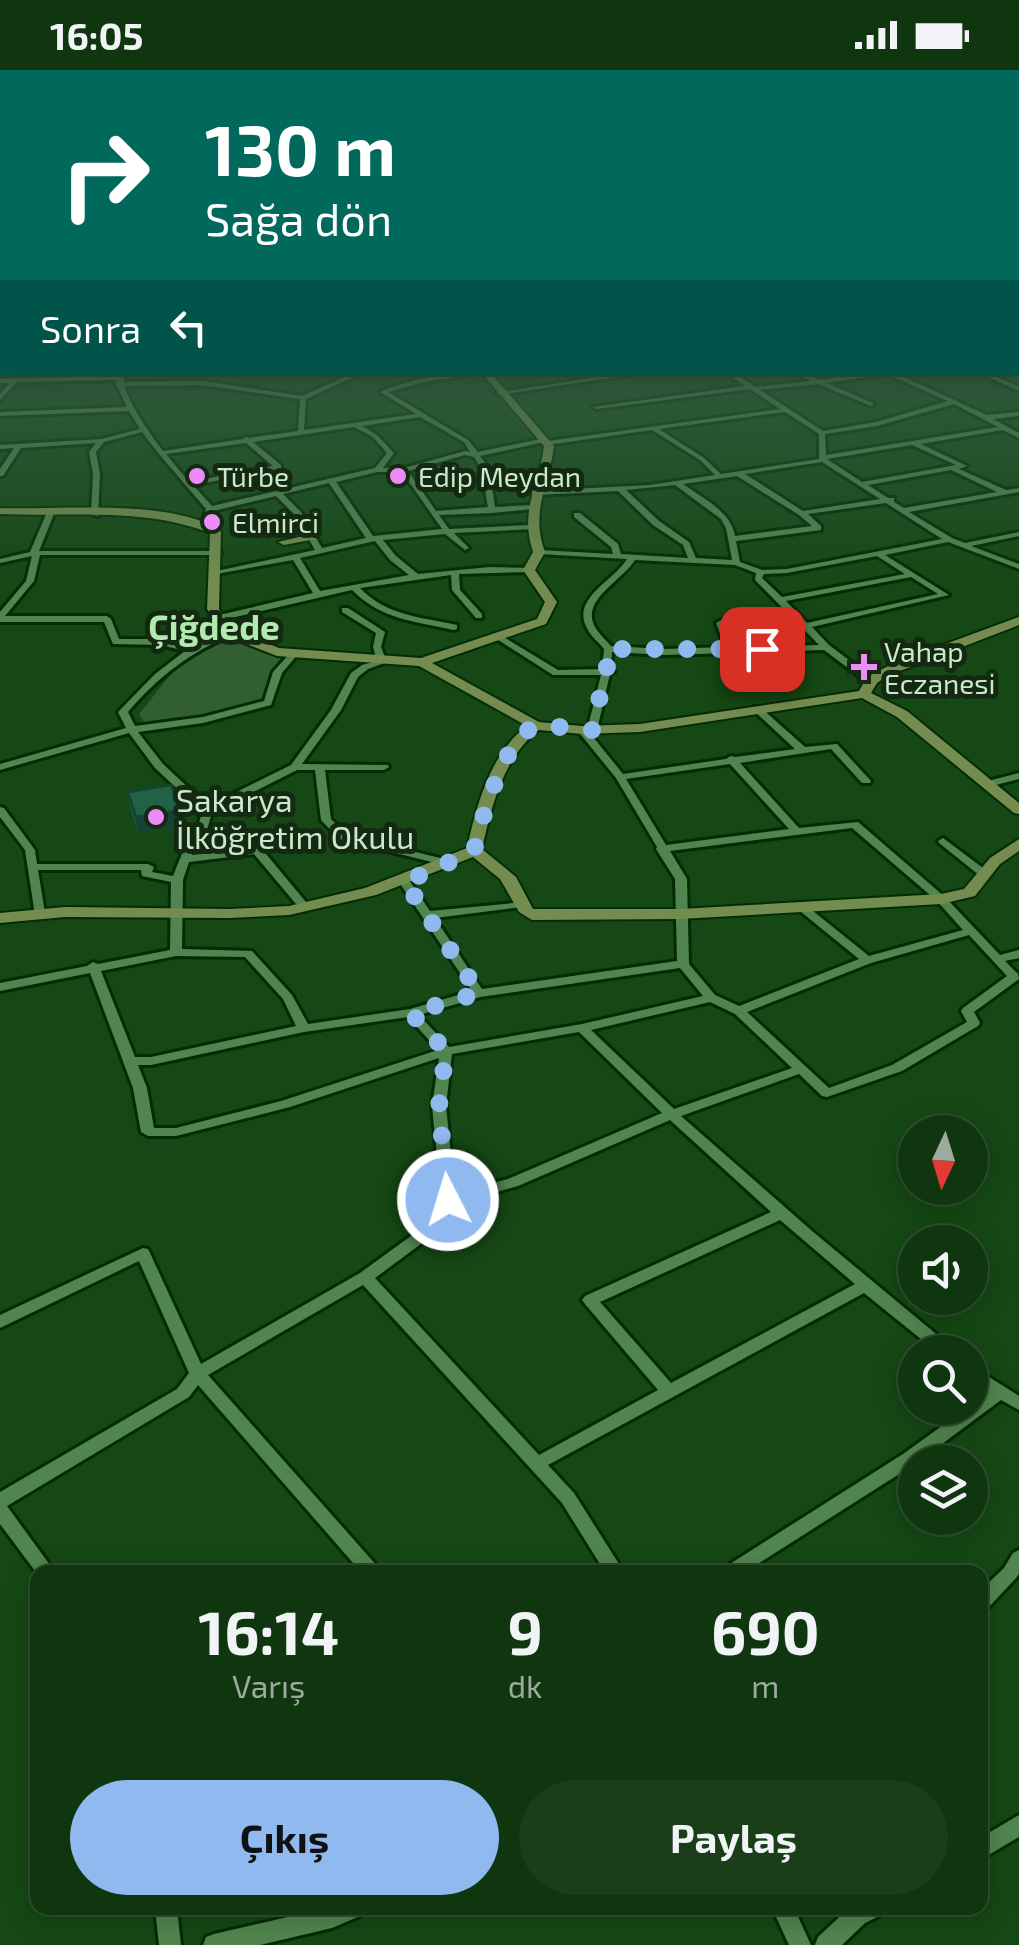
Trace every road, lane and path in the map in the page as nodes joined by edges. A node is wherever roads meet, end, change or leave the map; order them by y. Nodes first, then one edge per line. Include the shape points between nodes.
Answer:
1 (39, 412) edge
2 (136, 412) edge
3 (302, 412) edge
4 (413, 412) edge
5 (518, 412) edge
6 (767, 412) edge
7 (788, 412) edge
8 (917, 412) edge
9 (978, 412) edge
10 (0, 414) edge
11 (1019, 414) edge
12 (418, 416) junction
13 (988, 417) junction
14 (354, 424) junction
15 (1002, 428) junction
16 (654, 429) junction
17 (143, 430) junction
18 (301, 432) junction
19 (822, 433) junction
20 (1019, 436) edge
21 (246, 439) junction
22 (102, 441) junction
23 (546, 442) junction
24 (914, 442) junction
25 (0, 447) edge
26 (18, 447) junction
27 (161, 453) junction
28 (475, 455) junction
29 (822, 459) junction
30 (952, 468) junction
31 (377, 470) junction
32 (404, 470) junction
33 (736, 472) junction
34 (0, 474) edge
35 (718, 474) junction
36 (332, 482) junction
37 (675, 482) junction
38 (188, 484) junction
39 (862, 484) junction
40 (621, 490) junction
41 (1019, 490) edge
42 (535, 493) junction
43 (1004, 493) junction
44 (279, 494) junction
45 (891, 500) junction
46 (532, 507) junction
47 (210, 509) junction
48 (905, 510) junction
49 (492, 511) junction
50 (2, 513) edge
51 (433, 513) junction
52 (802, 513) junction
53 (50, 514) junction
54 (96, 514) junction
55 (577, 515) dead end
56 (204, 525) junction
57 (530, 527) junction
58 (447, 531) junction
59 (1019, 534) edge
60 (312, 537) junction
61 (374, 538) junction
62 (732, 539) junction
63 (949, 540) junction
64 (284, 542) dead end
65 (960, 546) junction
66 (465, 548) dead end
67 (319, 550) junction
68 (539, 552) junction
69 (37, 553) junction
70 (217, 553) junction
71 (876, 554) junction
72 (295, 556) junction
73 (618, 556) junction
74 (631, 558) junction
75 (693, 560) junction
76 (0, 561) edge
77 (736, 562) junction
78 (1019, 567) edge
79 (529, 570) junction
80 (216, 572) junction
81 (761, 572) junction
82 (455, 573) junction
83 (910, 575) junction
84 (417, 577) junction
85 (356, 588) junction
86 (319, 596) junction
87 (780, 600) junction
88 (344, 610) dead end
89 (738, 615) dead end
90 (479, 616) dead end
91 (0, 618) edge
92 (218, 618) junction
93 (1019, 620) edge
94 (806, 626) junction
95 (454, 627) dead end
96 (230, 632) junction
97 (499, 638) junction
98 (826, 647) junction
99 (608, 649) junction
100 (730, 650) junction
101 (194, 652) junction
102 (295, 653) junction
103 (382, 662) junction
104 (422, 662) junction
105 (609, 672) junction
106 (867, 688) junction
107 (757, 709) junction
108 (536, 726) junction
109 (130, 730) junction
110 (586, 730) junction
111 (802, 750) junction
112 (731, 760) junction
113 (0, 766) edge
114 (295, 767) junction
115 (384, 767) dead end
116 (320, 769) junction
117 (1019, 776) edge
118 (620, 777) junction
119 (866, 781) dead end
120 (988, 784) junction
121 (0, 810) edge
122 (207, 810) junction
123 (1019, 810) edge
124 (796, 831) junction
125 (943, 841) dead end
126 (1019, 844) edge
127 (661, 850) junction
128 (474, 851) junction
129 (187, 859) junction
130 (448, 863) junction
131 (33, 866) junction
132 (983, 873) junction
133 (177, 880) junction
134 (405, 882) junction
135 (941, 899) junction
136 (520, 904) junction
137 (800, 905) junction
138 (305, 908) junction
139 (40, 912) junction
140 (178, 913) junction
141 (680, 914) junction
142 (428, 915) junction
143 (0, 918) edge
144 (968, 932) junction
145 (176, 952) junction
146 (1019, 954) edge
147 (996, 959) junction
148 (867, 960) junction
149 (683, 964) junction
150 (93, 966) junction
151 (0, 987) edge
152 (479, 993) junction
153 (711, 998) junction
154 (739, 1011) junction
155 (411, 1013) junction
156 (304, 1028) junction
157 (582, 1028) junction
158 (446, 1051) junction
159 (130, 1060) junction
160 (799, 1070) junction
161 (670, 1116) junction
162 (448, 1200) junction
163 (782, 1213) junction
164 (364, 1276) junction
165 (864, 1286) junction
166 (0, 1322) edge
167 (926, 1335) edge
168 (197, 1374) junction
169 (988, 1386) edge
170 (666, 1390) junction
171 (998, 1394) junction
172 (1019, 1404) edge
173 (536, 1464) junction
174 (0, 1501) edge
175 (0, 1510) edge
176 (1019, 1558) edge
177 (41, 1565) edge
178 (366, 1565) edge
179 (611, 1565) edge
180 (742, 1565) edge
181 (988, 1595) edge
182 (1019, 1825) edge
183 (988, 1845) edge
184 (167, 1915) edge
185 (336, 1915) edge
186 (786, 1915) edge
187 (856, 1915) edge
188 (170, 1945) edge
189 (214, 1945) edge
190 (800, 1945) edge
191 (826, 1945) edge

1 - 10 street
2 - 17 street
3 - 18 street
4 - 12 street
5 - 23 street
6 - 16 street
7 - 19 street
8 - 19 street
9 - 13 street
11 - 13 street
12 - 14 street
12 - 28 street via 456,433
13 - 15 street
14 - 18 street
14 - 31 street via 391,454
15 - 20 street
15 - 24 street
16 - 23 street
16 - 35 street
17 - 22 street
17 - 27 street
18 - 21 street
19 - 29 street
21 - 27 street
21 - 38 street via 278,467
22 - 26 street
22 - 54 street via 92,452 98,464
23 - 28 street
23 - 42 street via 548,466
24 - 29 street
24 - 30 street via 963,466
25 - 26 street
26 - 34 street
27 - 38 street
28 - 32 street
28 - 49 street
29 - 33 street
29 - 39 street
30 - 39 street
30 - 43 street
31 - 32 street
31 - 36 street
32 - 51 street
33 - 35 street
33 - 52 street
35 - 37 street
36 - 44 street
36 - 61 street
37 - 40 street
37 - 62 street via 724,518
38 - 47 street
39 - 45 street
40 - 42 street
40 - 75 street via 686,544
41 - 43 street
42 - 46 street
43 - 48 street
44 - 47 street
44 - 60 street
45 - 48 street
45 - 52 street
46 - 49 street
46 - 57 street
47 - 56 street
48 - 63 street
49 - 51 street
50 - 53 street
51 - 58 street
52 - 62 street via 818,528
53 - 54 street
53 - 69 street
54 - 56 street
55 - 73 street
56 - 70 street via 216,531
57 - 58 street
57 - 68 street
58 - 61 street
58 - 66 street
59 - 65 street
60 - 64 street
60 - 67 street
61 - 67 street
61 - 84 street
62 - 77 street
63 - 65 street
63 - 71 street
65 - 78 street
67 - 72 street
68 - 73 street
68 - 79 street
69 - 70 street
69 - 76 street
69 - 91 street via 30,581
70 - 80 street
71 - 81 street
71 - 83 street
72 - 80 street
72 - 86 street
73 - 74 street
74 - 75 street
74 - 99 street via 626,572 593,594 587,606 590,629
75 - 77 street
77 - 81 street
79 - 82 street
79 - 97 street via 551,602 549,610 542,621
80 - 92 street
81 - 87 street via 758,578
82 - 84 street
82 - 90 street via 456,590
83 - 87 street
83 - 94 street via 945,595
84 - 85 street
85 - 86 street
85 - 95 street via 374,608
86 - 92 street
87 - 94 street
88 - 103 street via 381,632
89 - 100 street via 720,623
91 - 101 street via 107,619 116,642 160,642
92 - 96 street
93 - 106 street via 887,672
94 - 98 street
96 - 101 street
96 - 102 street
97 - 104 street
97 - 105 street via 556,672
98 - 100 street
98 - 106 street
99 - 100 street
99 - 105 street
101 - 109 street via 150,680 123,712
102 - 103 street
102 - 109 street via 278,672 268,703
103 - 104 street
103 - 114 street via 354,676
104 - 108 street
105 - 110 street
106 - 107 street
106 - 120 street
107 - 110 street
107 - 111 street
108 - 110 street
108 - 128 street via 513,744
109 - 113 street
109 - 122 street via 162,774
110 - 118 street
111 - 112 street
111 - 119 street via 833,746
112 - 118 street
112 - 124 street
114 - 116 street
114 - 122 street
115 - 116 street
116 - 130 street via 326,820 343,837
117 - 120 street
118 - 127 street
120 - 123 street
121 - 131 street via 30,850
122 - 129 street
124 - 127 street
124 - 135 street via 854,824
125 - 132 street
126 - 132 street
127 - 141 street via 681,879
128 - 130 street
128 - 136 street via 515,887
129 - 133 street
129 - 138 street via 257,850
130 - 134 street
131 - 133 street via 148,868 146,874
131 - 139 street
132 - 135 street via 969,893
133 - 140 street
134 - 138 street
134 - 142 street
135 - 137 street
135 - 144 street
136 - 141 street via 532,915
136 - 142 street
137 - 141 street
137 - 148 street
138 - 140 street
139 - 140 street
139 - 143 street
140 - 145 street
141 - 149 street
142 - 152 street
144 - 147 street
144 - 148 street
145 - 150 street
145 - 156 street via 248,954 288,998
146 - 147 street
147 - 160 street via 1014,977 967,1011 974,1024 898,1068 827,1093
148 - 154 street
149 - 152 street
149 - 153 street
150 - 151 street
150 - 159 street
152 - 155 street
153 - 154 street
153 - 157 street
154 - 160 street
155 - 156 street
155 - 158 street
156 - 159 street
157 - 158 street
157 - 161 street
158 - 159 street via 176,1132 148,1132
158 - 162 street via 439,1106
160 - 161 street
161 - 162 street via 513,1183
161 - 163 street
162 - 164 street via 420,1237
163 - 165 street
163 - 170 street via 590,1300
164 - 168 street
164 - 173 street
165 - 167 street
165 - 170 street
166 - 168 street via 143,1253
168 - 174 street via 183,1393
168 - 178 street
169 - 171 street
170 - 173 street
171 - 172 street
171 - 180 street
173 - 179 street via 568,1498
175 - 177 street
176 - 181 street
182 - 183 street
184 - 188 street
185 - 189 street
186 - 190 street
187 - 191 street

